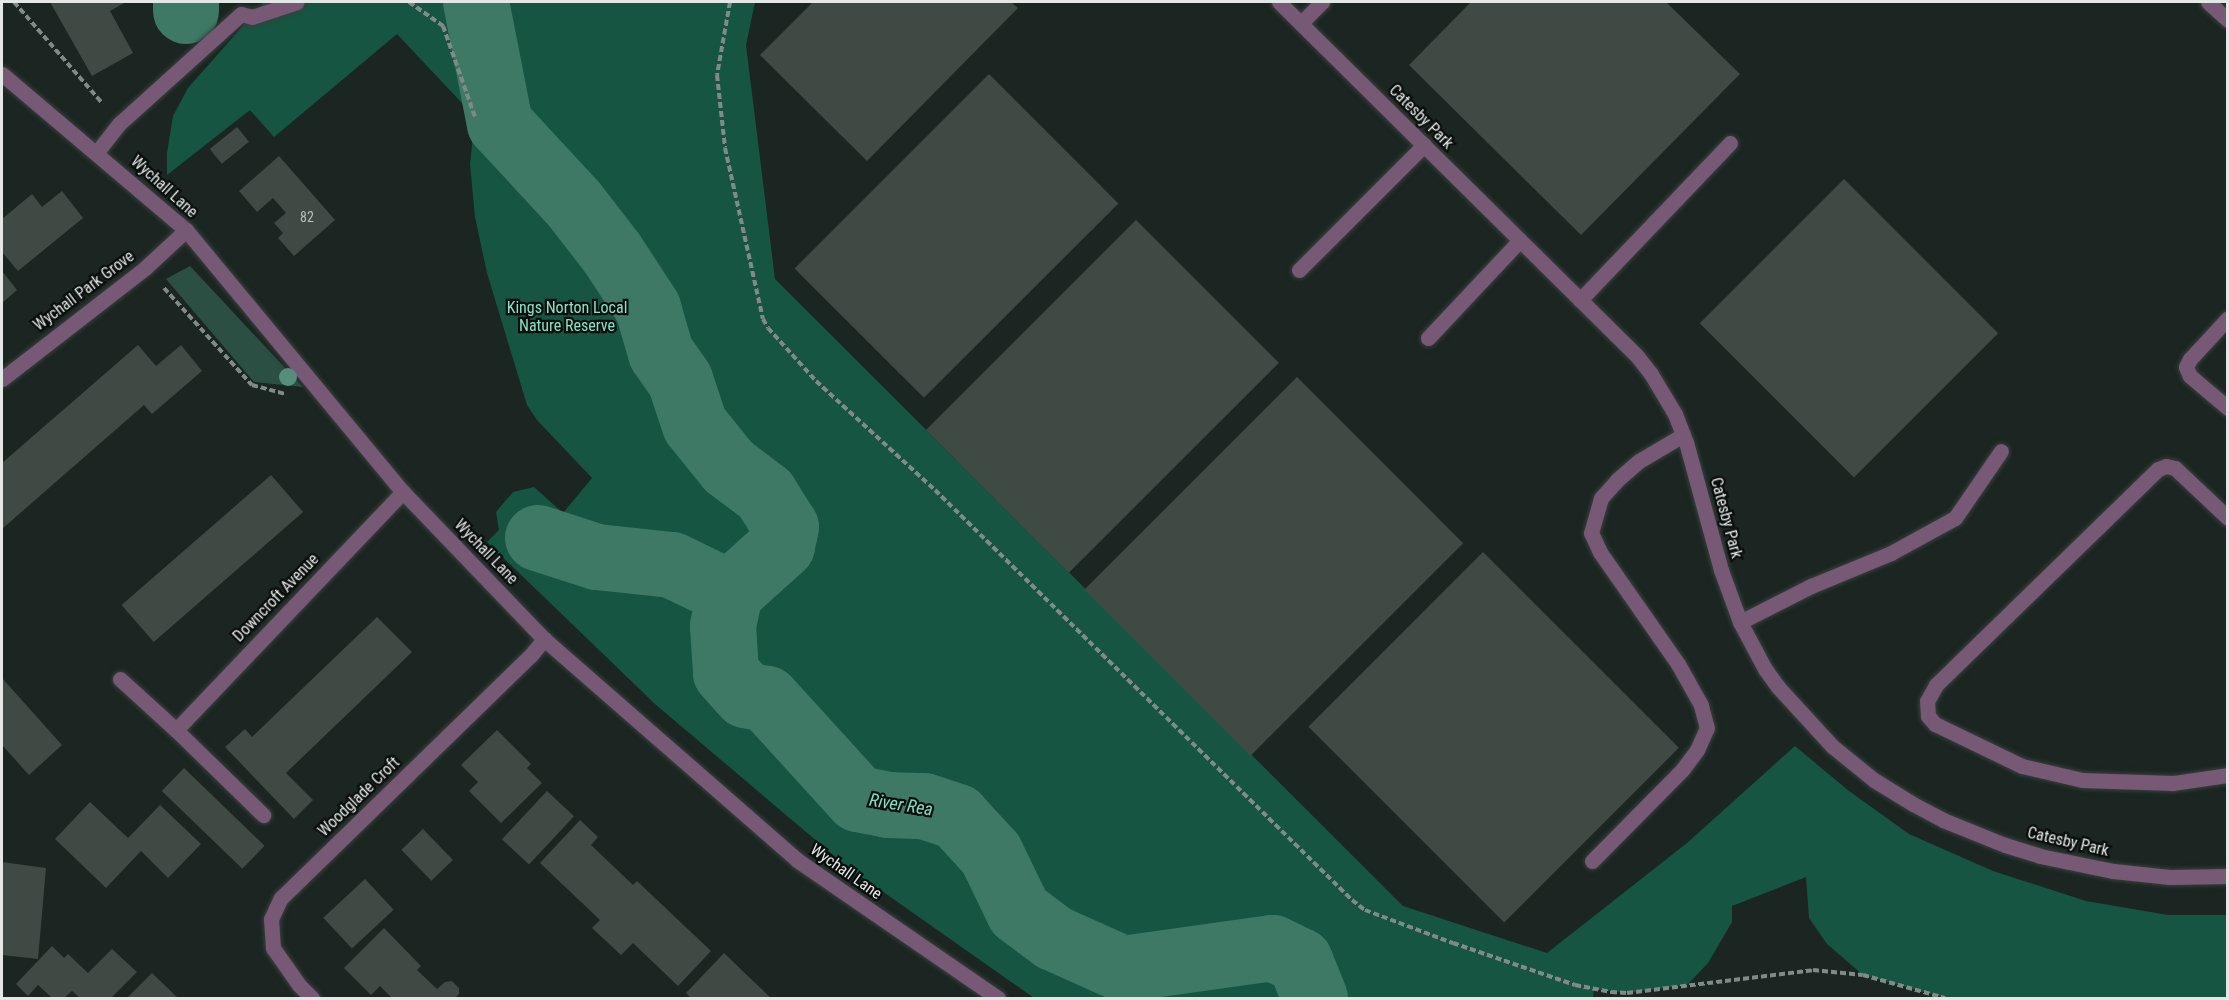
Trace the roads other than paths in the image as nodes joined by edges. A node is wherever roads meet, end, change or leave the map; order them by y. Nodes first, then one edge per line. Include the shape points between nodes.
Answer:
1 (297, 2) edge
2 (1279, 2) edge
3 (1322, 2) edge
4 (2208, 2) edge
5 (2228, 20) edge
6 (1301, 23) junction
7 (2, 74) edge
8 (1730, 144) dead end
9 (1424, 145) junction
10 (97, 152) junction
11 (186, 230) junction
12 (1520, 240) junction
13 (1299, 270) dead end
14 (1580, 300) junction
15 (2228, 318) edge
16 (1428, 338) dead end
17 (2, 379) edge
18 (2228, 408) edge
19 (1683, 435) junction
20 (2001, 451) dead end
21 (403, 492) junction
22 (2228, 518) edge
23 (1740, 622) junction
24 (544, 639) junction
25 (120, 679) dead end
26 (176, 730) junction
27 (2228, 775) edge
28 (262, 815) dead end
29 (1592, 861) dead end
30 (2228, 876) edge
31 (312, 999) edge
32 (998, 999) edge

1 - 10 street via 252,16 241,14 120,123
2 - 6 street, Catesby Park
3 - 6 street
4 - 5 street
6 - 9 street, Catesby Park
7 - 10 street, Wychall Lane
8 - 14 street
9 - 12 street, Catesby Park
9 - 13 street
10 - 11 street, Wychall Lane
11 - 17 street, Wychall Park Grove via 145,268
11 - 21 street, Wychall Lane
12 - 14 street, Catesby Park
12 - 16 street
14 - 19 street, Catesby Park via 1637,356 1663,394
15 - 18 street via 2186,367 2190,376
19 - 23 street, Catesby Park via 1721,570
19 - 29 street via 1639,461 1617,480 1601,498 1591,534 1678,664 1701,705 1707,728 1682,770
20 - 23 street via 1955,518 1891,553 1811,586
21 - 24 street, Wychall Lane
21 - 26 street, Downcroft Avenue
22 - 27 street via 2175,468 2158,469 1936,685 1927,701 1929,716 1935,724 2022,766 2082,780 2173,783
23 - 30 street, Catesby Park via 1778,687 1832,746 1874,780 1933,815 2040,856 2170,877
24 - 31 street, Woodglade Croft via 280,898 271,919 273,948
24 - 32 street, Wychall Lane via 797,860
25 - 26 street
26 - 28 street

